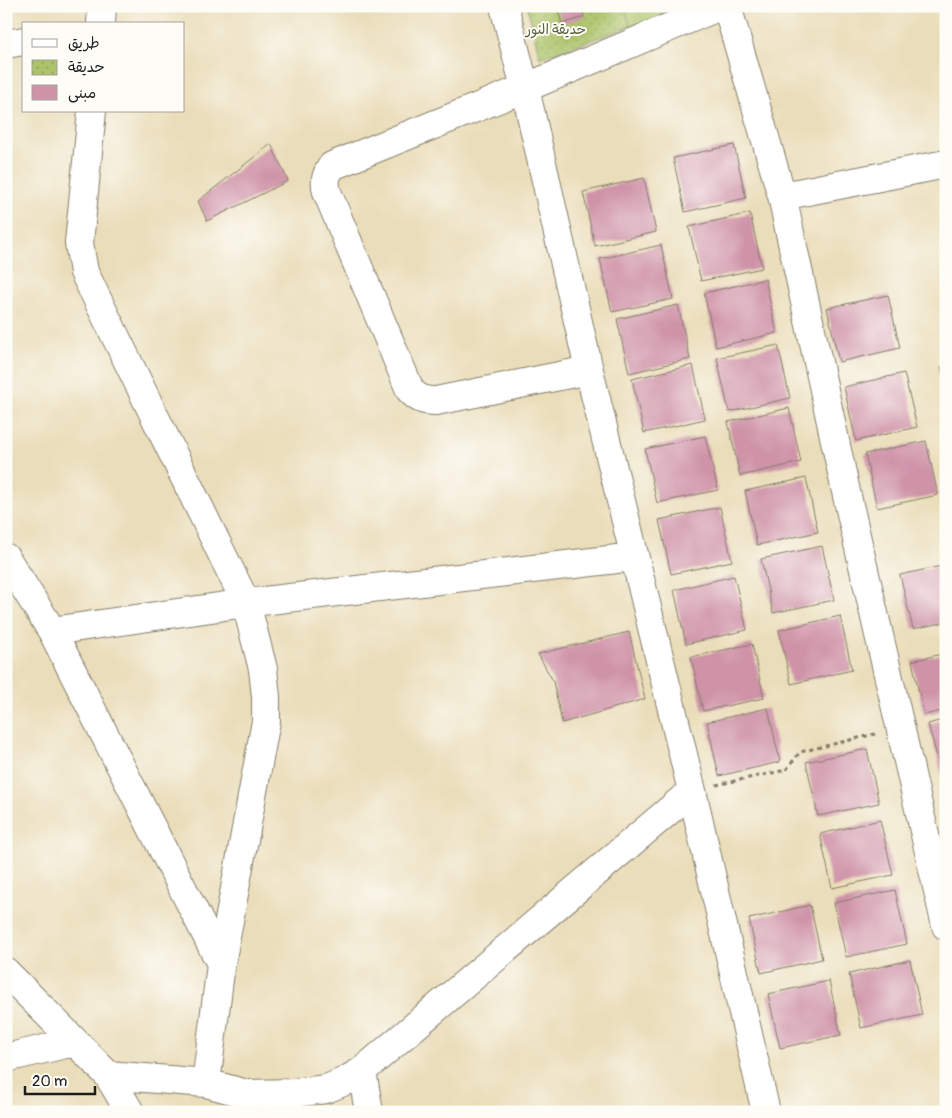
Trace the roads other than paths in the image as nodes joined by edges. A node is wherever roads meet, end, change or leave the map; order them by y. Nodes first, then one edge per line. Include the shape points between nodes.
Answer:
1 (102, 6) edge
2 (504, 6) edge
3 (720, 6) edge
4 (728, 6) edge
5 (101, 22) edge
6 (22, 41) edge
7 (6, 44) edge
8 (526, 88) junction
9 (92, 112) edge
10 (946, 164) edge
11 (782, 196) junction
12 (589, 370) junction
13 (634, 557) junction
14 (6, 558) edge
15 (246, 604) junction
16 (52, 631) junction
17 (692, 791) junction
18 (946, 926) edge
19 (221, 964) junction
20 (6, 972) edge
21 (74, 1042) junction
22 (6, 1058) edge
23 (362, 1071) junction
24 (108, 1076) junction
25 (206, 1082) junction
26 (130, 1112) edge
27 (369, 1112) edge
28 (766, 1112) edge

1 - 5 street
2 - 8 street
3 - 8 street
4 - 11 street
6 - 7 street
8 - 12 street
8 - 12 street via 332,166 325,182 327,192 410,390 418,398 436,401
9 - 15 street via 79,242 84,272
10 - 11 street
11 - 18 street via 846,496
12 - 13 street
13 - 15 street
13 - 17 street
14 - 16 street
15 - 16 street
15 - 19 street via 263,669 266,721
16 - 19 street
17 - 23 street
17 - 28 street
19 - 25 street
20 - 21 street
21 - 22 street
21 - 24 street
23 - 25 street via 326,1089 293,1094 247,1094
23 - 27 street
24 - 25 street
24 - 26 street

